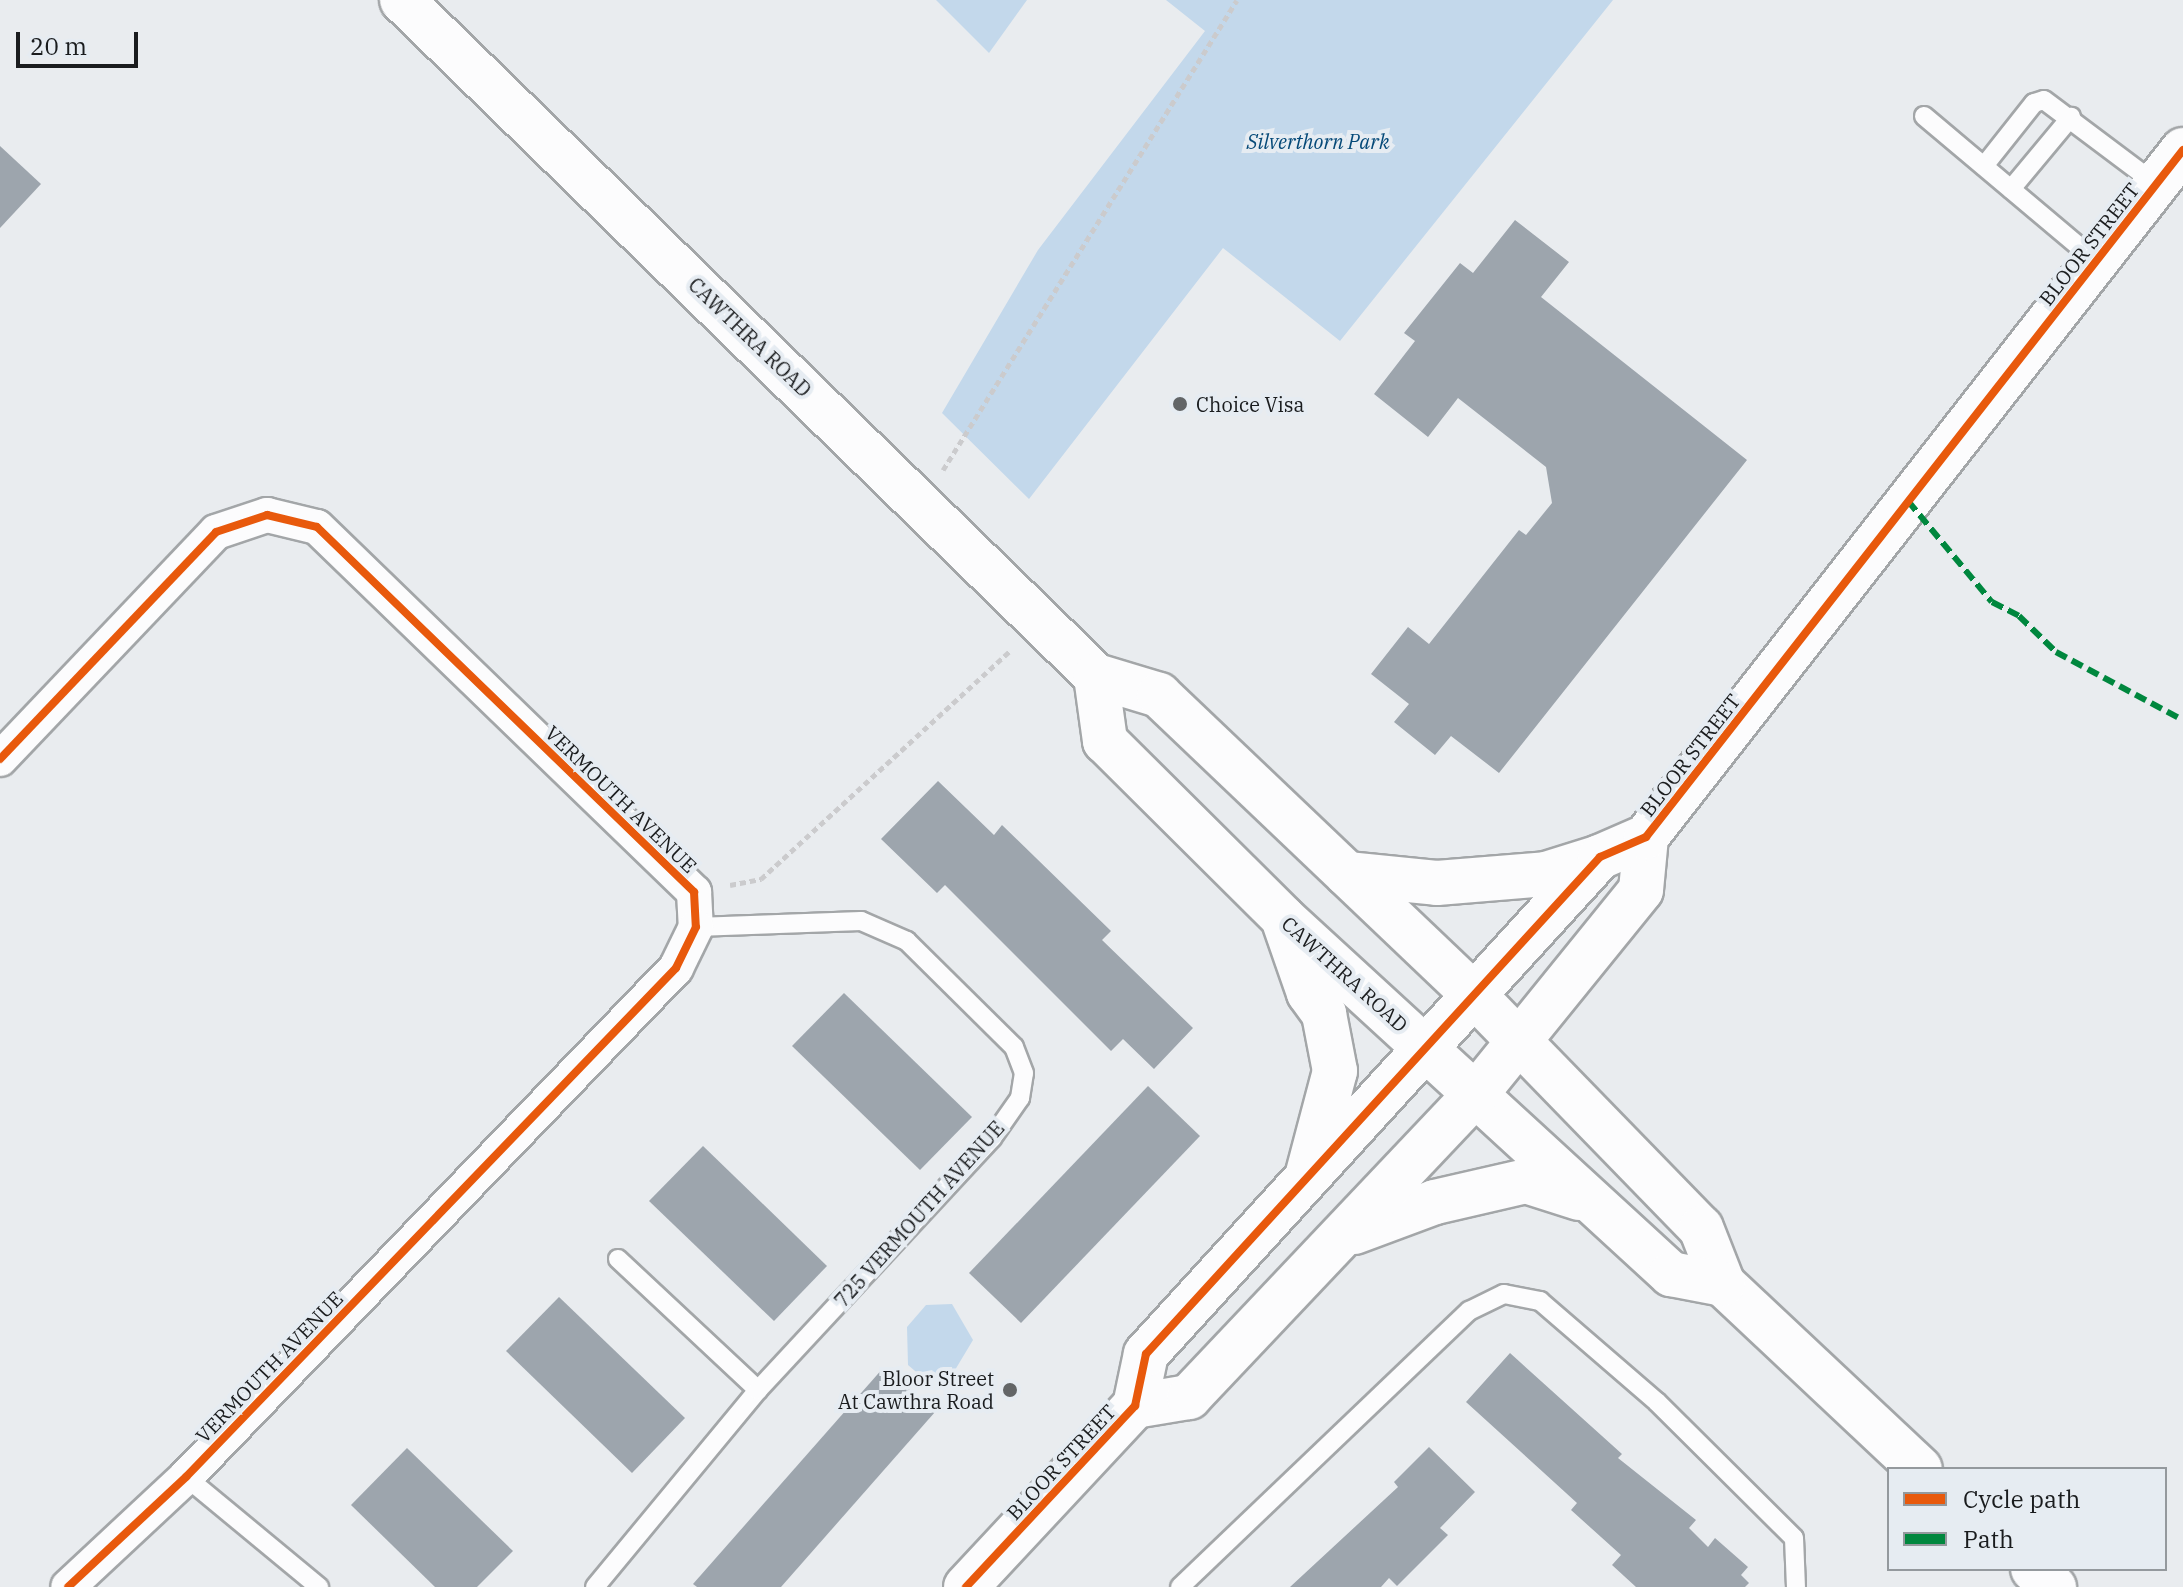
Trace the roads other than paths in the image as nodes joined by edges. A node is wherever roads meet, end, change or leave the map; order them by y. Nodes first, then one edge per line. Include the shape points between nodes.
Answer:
1 (402, 0) edge
2 (1924, 116) dead end
3 (2071, 117) junction
4 (2183, 150) edge
5 (1984, 166) junction
6 (2156, 184) junction
7 (2011, 189) junction
8 (2096, 261) junction
9 (1096, 676) junction
10 (0, 759) edge
11 (1646, 837) junction
12 (1600, 857) junction
13 (1347, 874) junction
14 (1283, 918) junction
15 (696, 927) junction
16 (1476, 997) junction
17 (1521, 1043) junction
18 (1429, 1050) junction
19 (1476, 1094) junction
20 (1306, 1183) junction
21 (1587, 1200) junction
22 (1348, 1235) junction
23 (618, 1259) dead end
24 (1723, 1284) junction
25 (758, 1390) junction
26 (1135, 1406) junction
27 (1918, 1467) edge
28 (186, 1477) junction
29 (2035, 1571) edge
30 (68, 1587) edge
31 (319, 1587) edge
32 (595, 1587) edge
33 (966, 1587) edge
34 (1180, 1587) edge
35 (1796, 1587) edge
36 (2054, 1587) edge

1 - 9 main road, CAWTHRA ROAD
2 - 5 lane
3 - 5 lane via 2054,103 2034,103
3 - 6 lane
3 - 7 lane
4 - 6 main road, BLOOR STREET
5 - 7 lane
6 - 8 main road, BLOOR STREET
7 - 8 lane
8 - 11 main road, BLOOR STREET
9 - 13 main road, CAWTHRA ROAD via 1159,695
9 - 14 main road, CAWTHRA ROAD via 1105,741
10 - 15 street, VERMOUTH AVENUE via 216,532 267,515 317,527 694,892
11 - 12 main road, BLOOR STREET
11 - 17 main road, BLOOR STREET via 1641,890
12 - 13 main road via 1546,874 1437,883
12 - 16 main road, BLOOR STREET
13 - 16 main road, CAWTHRA ROAD
14 - 18 main road, CAWTHRA ROAD
14 - 20 main road via 1309,993 1324,1014 1335,1071
15 - 25 lane, 725 VERMOUTH AVENUE via 861,921 907,941 1014,1047 1024,1073 1020,1098 992,1138
15 - 28 street, VERMOUTH AVENUE via 676,968
16 - 17 main road, CAWTHRA ROAD
16 - 18 main road, BLOOR STREET
17 - 19 main road, BLOOR STREET
17 - 24 main road, CAWTHRA ROAD via 1701,1228
18 - 19 main road, CAWTHRA ROAD
18 - 20 main road, BLOOR STREET
19 - 21 main road, CAWTHRA ROAD
19 - 22 main road, BLOOR STREET
20 - 26 main road, BLOOR STREET via 1146,1354
21 - 22 main road via 1526,1181 1435,1202
21 - 24 main road, CAWTHRA ROAD via 1671,1274
22 - 26 main road, BLOOR STREET via 1189,1397
23 - 25 lane
24 - 27 main road, CAWTHRA ROAD
25 - 32 lane, 725 VERMOUTH AVENUE
26 - 33 main road, BLOOR STREET
28 - 30 street, VERMOUTH AVENUE
28 - 31 lane
29 - 36 main road
34 - 35 lane via 1469,1311 1504,1294 1540,1301 1794,1538

